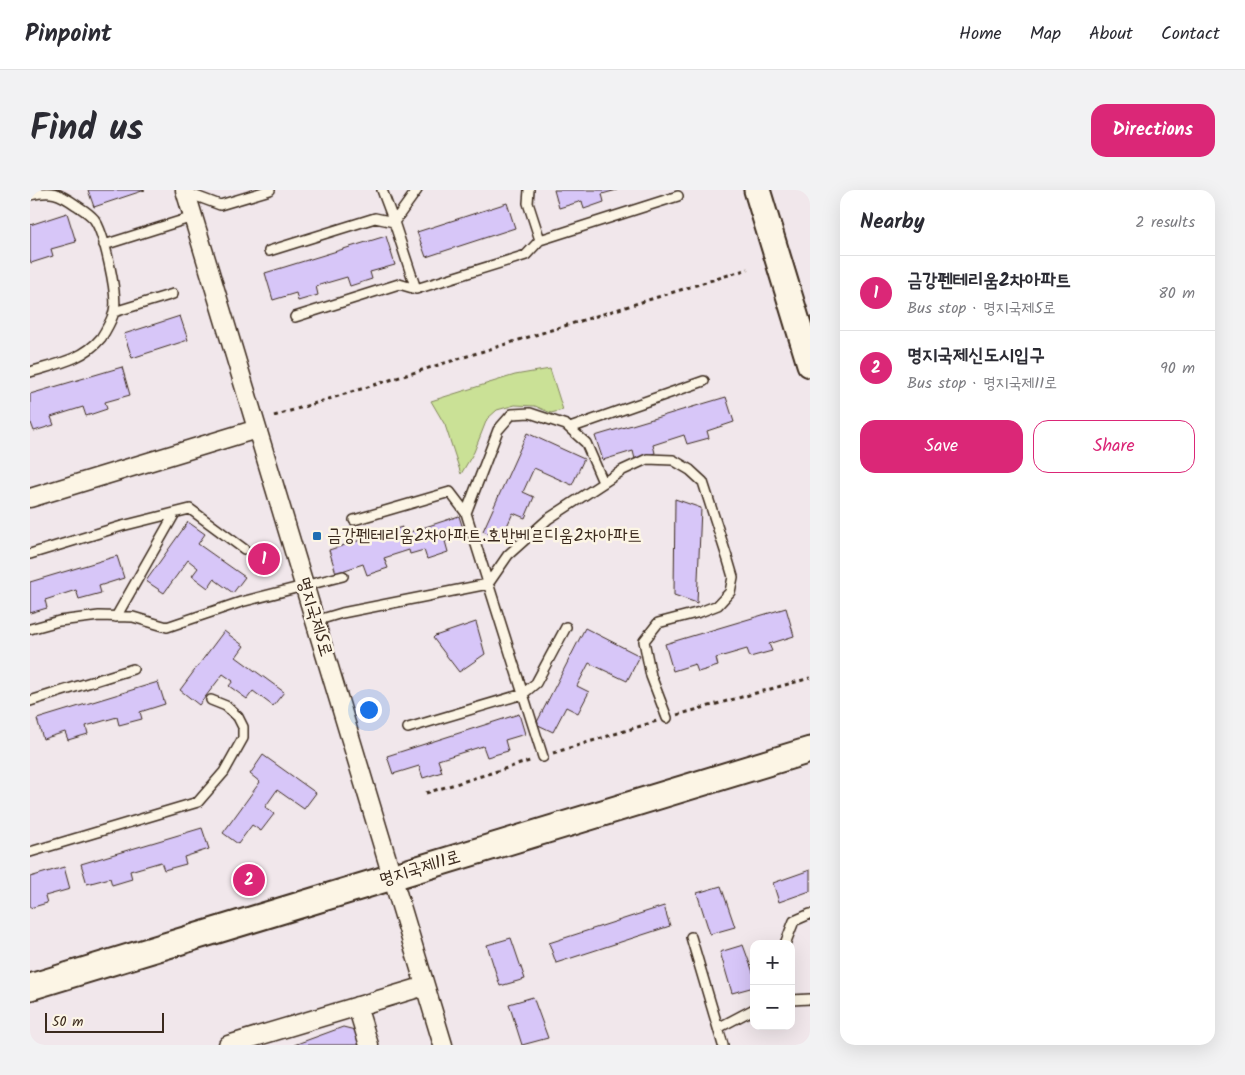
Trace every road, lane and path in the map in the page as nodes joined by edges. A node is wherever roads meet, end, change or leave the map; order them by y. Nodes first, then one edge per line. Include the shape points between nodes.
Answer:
1 (270, 190) edge
2 (382, 190) edge
3 (417, 190) edge
4 (529, 190) edge
5 (757, 190) edge
6 (187, 191) edge
7 (61, 192) edge
8 (30, 195) edge
9 (678, 196) dead end
10 (193, 217) junction
11 (394, 222) junction
12 (540, 240) junction
13 (104, 245) junction
14 (269, 251) dead end
15 (748, 269) dead end
16 (416, 289) junction
17 (173, 294) dead end
18 (114, 312) junction
19 (295, 317) dead end
20 (810, 364) edge
21 (30, 372) edge
22 (704, 380) dead end
23 (274, 416) dead end
24 (570, 428) junction
25 (257, 430) junction
26 (603, 482) junction
27 (30, 498) edge
28 (175, 512) junction
29 (466, 513) junction
30 (354, 520) dead end
31 (244, 550) dead end
32 (30, 554) edge
33 (343, 576) dead end
34 (488, 584) junction
35 (304, 585) junction
36 (116, 616) junction
37 (315, 621) junction
38 (566, 627) dead end
39 (30, 629) edge
40 (133, 669) dead end
41 (523, 694) junction
42 (211, 700) dead end
43 (30, 701) edge
44 (667, 718) dead end
45 (408, 728) dead end
46 (810, 750) edge
47 (543, 757) joint
48 (426, 793) dead end
49 (30, 852) edge
50 (393, 878) junction
51 (810, 914) edge
52 (691, 937) dead end
53 (787, 940) edge
54 (425, 986) junction
55 (30, 987) edge
56 (810, 999) edge
57 (795, 1000) edge
58 (357, 1006) junction
59 (750, 1011) edge
60 (718, 1028) junction
61 (264, 1040) edge
62 (228, 1045) edge
63 (369, 1045) edge
64 (443, 1045) edge
65 (723, 1045) edge

1 - 6 lane via 220,205
2 - 11 lane
3 - 11 lane
4 - 12 lane via 528,203
5 - 20 main road
6 - 10 street, 명지국제5로
7 - 8 lane
7 - 13 lane via 94,220
9 - 12 lane
10 - 13 lane
10 - 25 street, 명지국제5로
11 - 14 lane via 375,218
11 - 16 lane
12 - 16 lane via 526,255
13 - 18 lane via 115,296
15 - 23 path
16 - 19 lane via 399,284
17 - 18 lane
18 - 21 lane via 101,337 86,352
22 - 24 lane
24 - 26 lane via 586,443
24 - 29 lane via 530,413 512,414 498,430
25 - 27 street
25 - 35 street, 명지국제5로
26 - 34 lane via 548,519 525,539 508,555
26 - 44 lane via 646,458 673,460 690,470 703,482 733,577 730,592 718,605 658,623 644,640 651,676
28 - 31 lane via 190,509
28 - 32 lane
28 - 36 lane
29 - 30 lane via 450,492
29 - 34 lane
33 - 35 lane
34 - 37 lane
34 - 41 lane
35 - 36 lane via 167,627 134,617
35 - 37 street, 명지국제5로
36 - 39 lane via 59,621
37 - 50 street, 명지국제5로
38 - 41 lane via 536,683
40 - 43 lane
41 - 45 lane
41 - 47 lane
42 - 49 lane via 226,706 238,717 243,727 242,738 224,772 198,802
46 - 50 main road, 명지국제11로
47 - 48 path
50 - 54 street, 명지국제5로
50 - 55 main road, 명지국제11로
51 - 53 lane via 794,921
52 - 60 lane
54 - 58 street
54 - 64 street, 명지국제5로
56 - 57 lane
58 - 61 street
58 - 63 street
59 - 60 lane
60 - 65 lane
61 - 62 street

